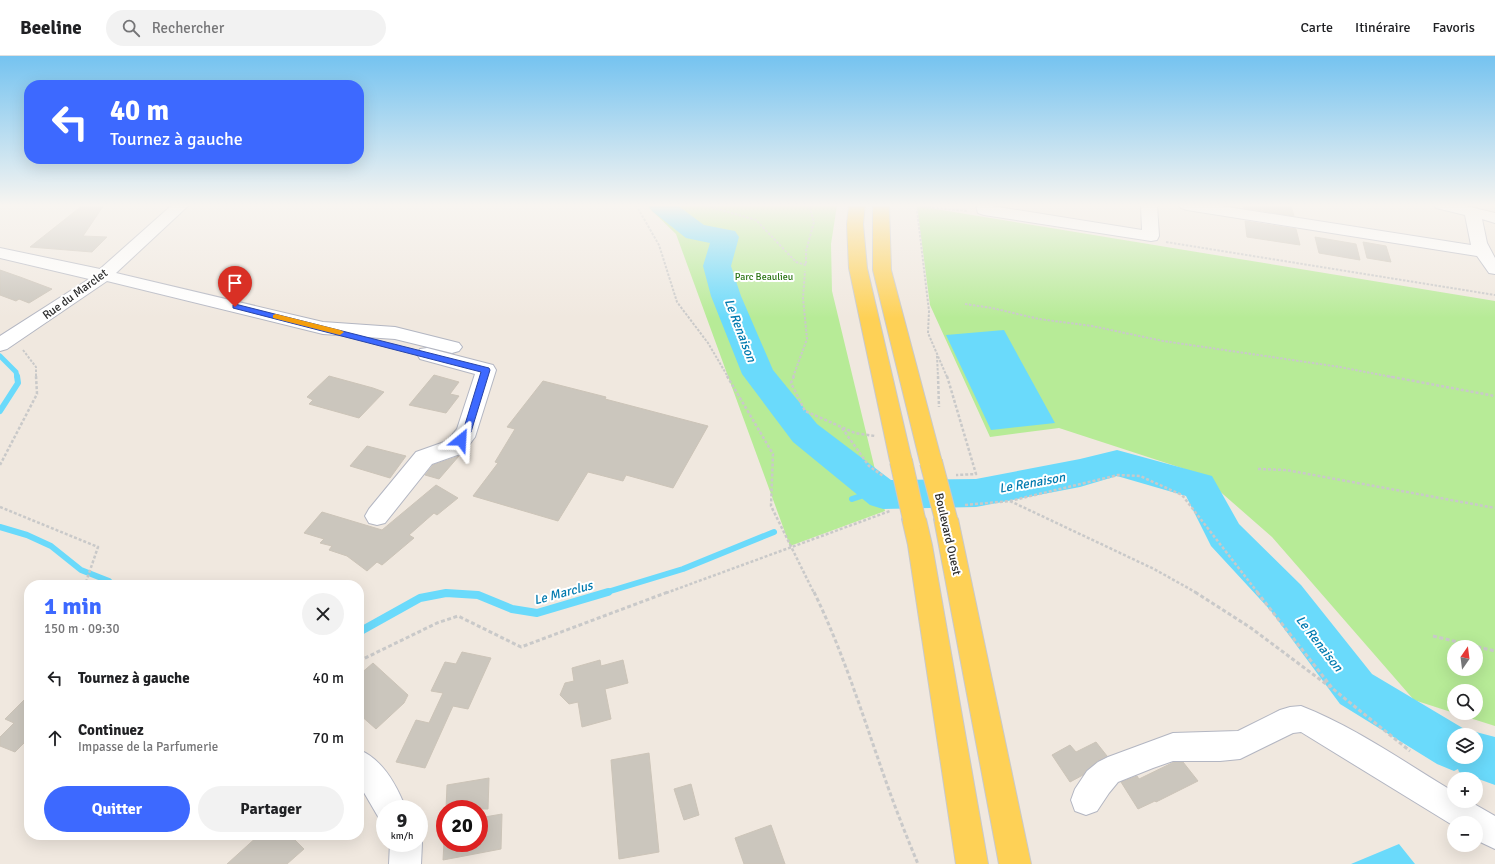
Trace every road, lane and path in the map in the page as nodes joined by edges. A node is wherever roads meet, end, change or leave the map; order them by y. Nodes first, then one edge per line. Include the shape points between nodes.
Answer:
1 (140, 243) edge
2 (658, 243) edge
3 (777, 243) edge
4 (808, 243) edge
5 (857, 243) edge
6 (881, 243) edge
7 (921, 243) edge
8 (1169, 243) edge
9 (1424, 243) edge
10 (1478, 243) edge
11 (1482, 252) junction
12 (0, 253) edge
13 (1495, 269) edge
14 (805, 271) dead end
15 (104, 275) junction
16 (1495, 295) edge
17 (965, 304) dead end
18 (323, 328) junction
19 (5, 342) edge
20 (452, 347) dead end
21 (937, 353) junction
22 (1495, 396) edge
23 (920, 420) junction
24 (842, 428) junction
25 (896, 438) junction
26 (0, 466) edge
27 (896, 469) junction
28 (1258, 469) dead end
29 (953, 475) dead end
30 (1010, 501) dead end
31 (0, 508) edge
32 (1495, 508) edge
33 (377, 516) dead end
34 (87, 580) edge
35 (1433, 636) dead end
36 (1495, 651) edge
37 (1333, 689) dead end
38 (364, 769) edge
39 (386, 800) edge
40 (1086, 800) dead end
41 (1495, 834) edge
42 (405, 852) edge
43 (404, 864) edge
44 (918, 864) edge
45 (972, 864) edge
46 (1015, 864) edge

1 - 15 street, Rue du Marclet
2 - 44 path via 677,302 708,343 773,454 771,506 833,631 889,792
3 - 4 path via 796,262 806,265
5 - 25 main road via 858,268
6 - 23 main road, Boulevard Ouest via 882,270
7 - 21 path via 929,310 928,334
8 - 16 path
9 - 11 street
10 - 11 street
11 - 13 street
12 - 15 street
14 - 24 path via 803,298 807,339 791,383 804,411
15 - 18 street
15 - 19 street, Rue du Marclet
17 - 22 path via 1163,341 1340,367
18 - 20 street via 395,333
18 - 33 street via 486,370 467,432 455,447 424,458
19 - 26 path via 20,345 36,367 37,394
21 - 23 path via 939,409
21 - 29 path via 946,374 976,474
23 - 46 main road, Boulevard Ouest, bridge via 946,519
24 - 25 path via 855,433
24 - 27 path via 869,466 883,476
25 - 27 main road
27 - 45 main road, bridge via 914,519 922,560
28 - 32 path via 1286,470
30 - 37 path via 1201,594 1266,638
31 - 34 path via 98,547
35 - 36 path
38 - 39 street via 371,775
40 - 41 street via 1108,772 1151,754 1173,747 1240,745 1290,720 1301,719 1311,722 1350,745
42 - 43 street

